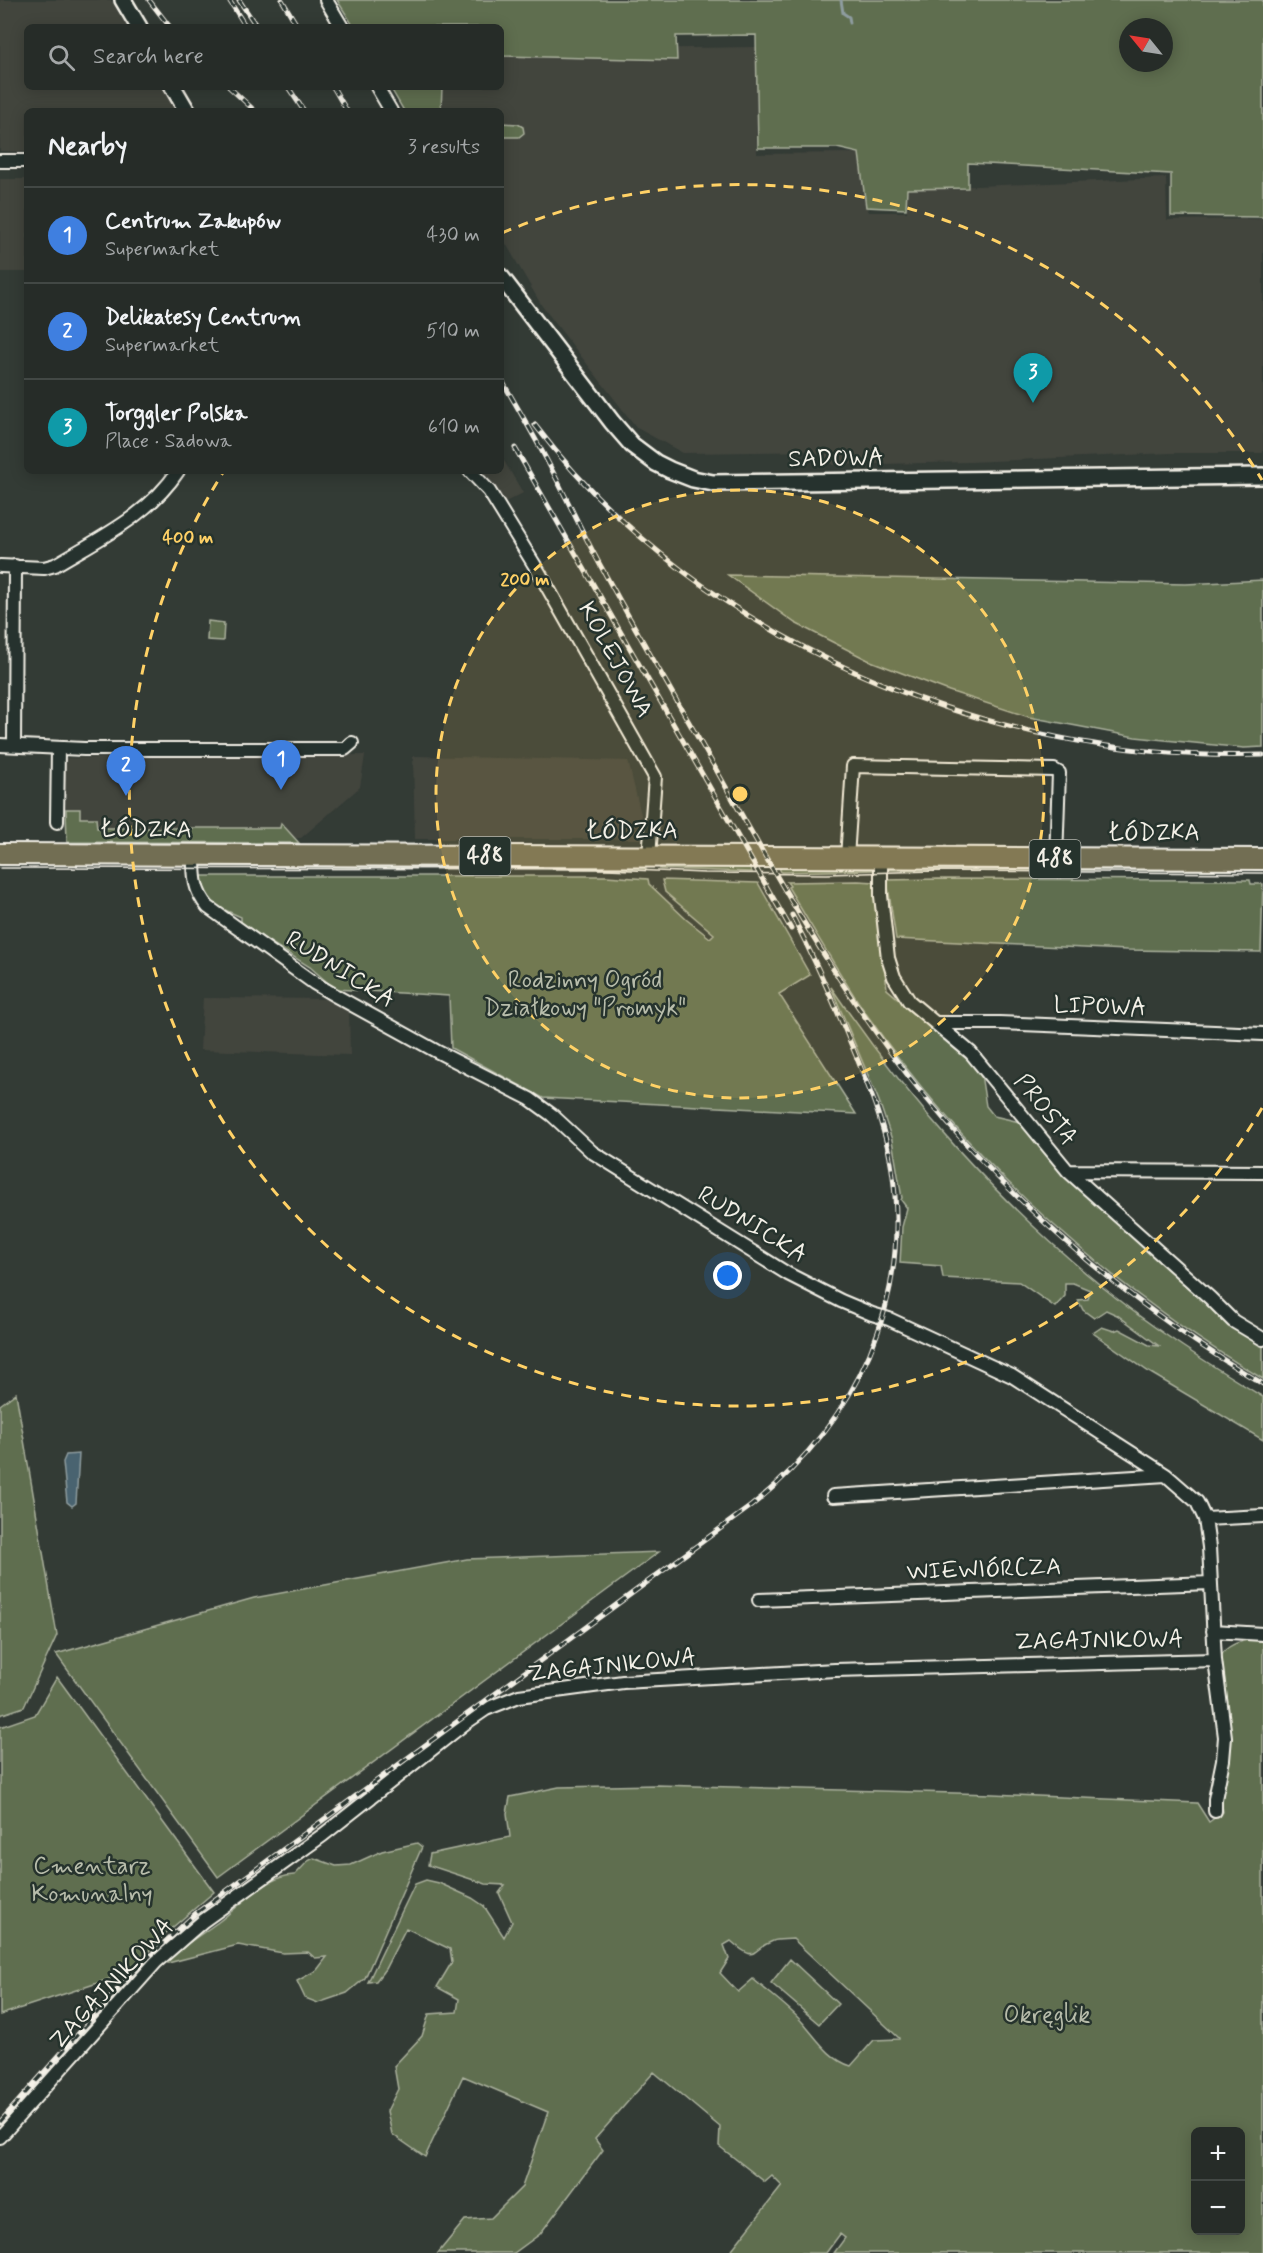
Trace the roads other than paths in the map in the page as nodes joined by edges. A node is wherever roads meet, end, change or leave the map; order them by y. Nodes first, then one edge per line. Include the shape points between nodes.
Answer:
1 (123, 0) edge
2 (326, 0) edge
3 (137, 24) edge
4 (340, 24) edge
5 (175, 90) edge
6 (379, 90) edge
7 (185, 108) edge
8 (389, 108) edge
9 (0, 161) edge
10 (24, 161) edge
11 (504, 281) edge
12 (176, 474) edge
13 (473, 474) edge
14 (1263, 476) edge
15 (0, 566) edge
16 (15, 566) junction
17 (352, 743) dead end
18 (0, 745) edge
19 (14, 745) junction
20 (58, 748) junction
21 (57, 822) dead end
22 (0, 854) edge
23 (194, 856) junction
24 (649, 856) junction
25 (847, 858) junction
26 (881, 858) junction
27 (1056, 859) junction
28 (1263, 859) edge
29 (936, 1023) junction
30 (1263, 1034) edge
31 (1068, 1171) junction
32 (1263, 1172) edge
33 (1263, 1339) edge
34 (1166, 1475) junction
35 (833, 1496) dead end
36 (1263, 1516) edge
37 (1205, 1519) junction
38 (1211, 1583) junction
39 (759, 1600) dead end
40 (1214, 1631) junction
41 (1263, 1634) edge
42 (1215, 1660) junction
43 (1215, 1811) dead end
44 (0, 2137) edge

1 - 3 street
2 - 4 street
5 - 7 street
6 - 8 street
9 - 10 street
11 - 14 street, SADOWA via 628,440 656,463 693,479 714,483
12 - 16 street via 146,509 55,565
13 - 24 street, KOLEJOWA via 489,491 540,574 655,777
15 - 16 street
16 - 19 street
17 - 20 street via 345,749
18 - 19 street
19 - 20 street
20 - 21 street
22 - 23 main road, ŁÓDZKA / 488
23 - 24 main road, ŁÓDZKA / 488
23 - 34 street, RUDNICKA via 195,886 208,907 314,983 530,1099 592,1152 788,1274 841,1301 996,1367
24 - 25 main road, ŁÓDZKA / 488
25 - 26 main road, ŁÓDZKA / 488
25 - 27 street via 853,766 1054,770 1059,773
26 - 27 main road, ŁÓDZKA / 488
26 - 29 street, PROSTA via 881,896 890,968 909,1001
27 - 28 main road, ŁÓDZKA / 488
29 - 30 street, LIPOWA
29 - 31 street, PROSTA via 971,1053
31 - 32 street
31 - 33 street, PROSTA via 1233,1322
34 - 35 street
34 - 37 street, RUDNICKA via 1192,1497
36 - 37 street
37 - 38 street, RUDNICKA
38 - 39 street, WIEWIÓRCZA
38 - 40 street, RUDNICKA
40 - 41 street
40 - 42 street, RUDNICKA
42 - 43 street, RUDNICKA via 1225,1737
42 - 44 street, ZAGAJNIKOWA via 847,1670 623,1682 543,1691 497,1704 464,1724 323,1835 176,1943

